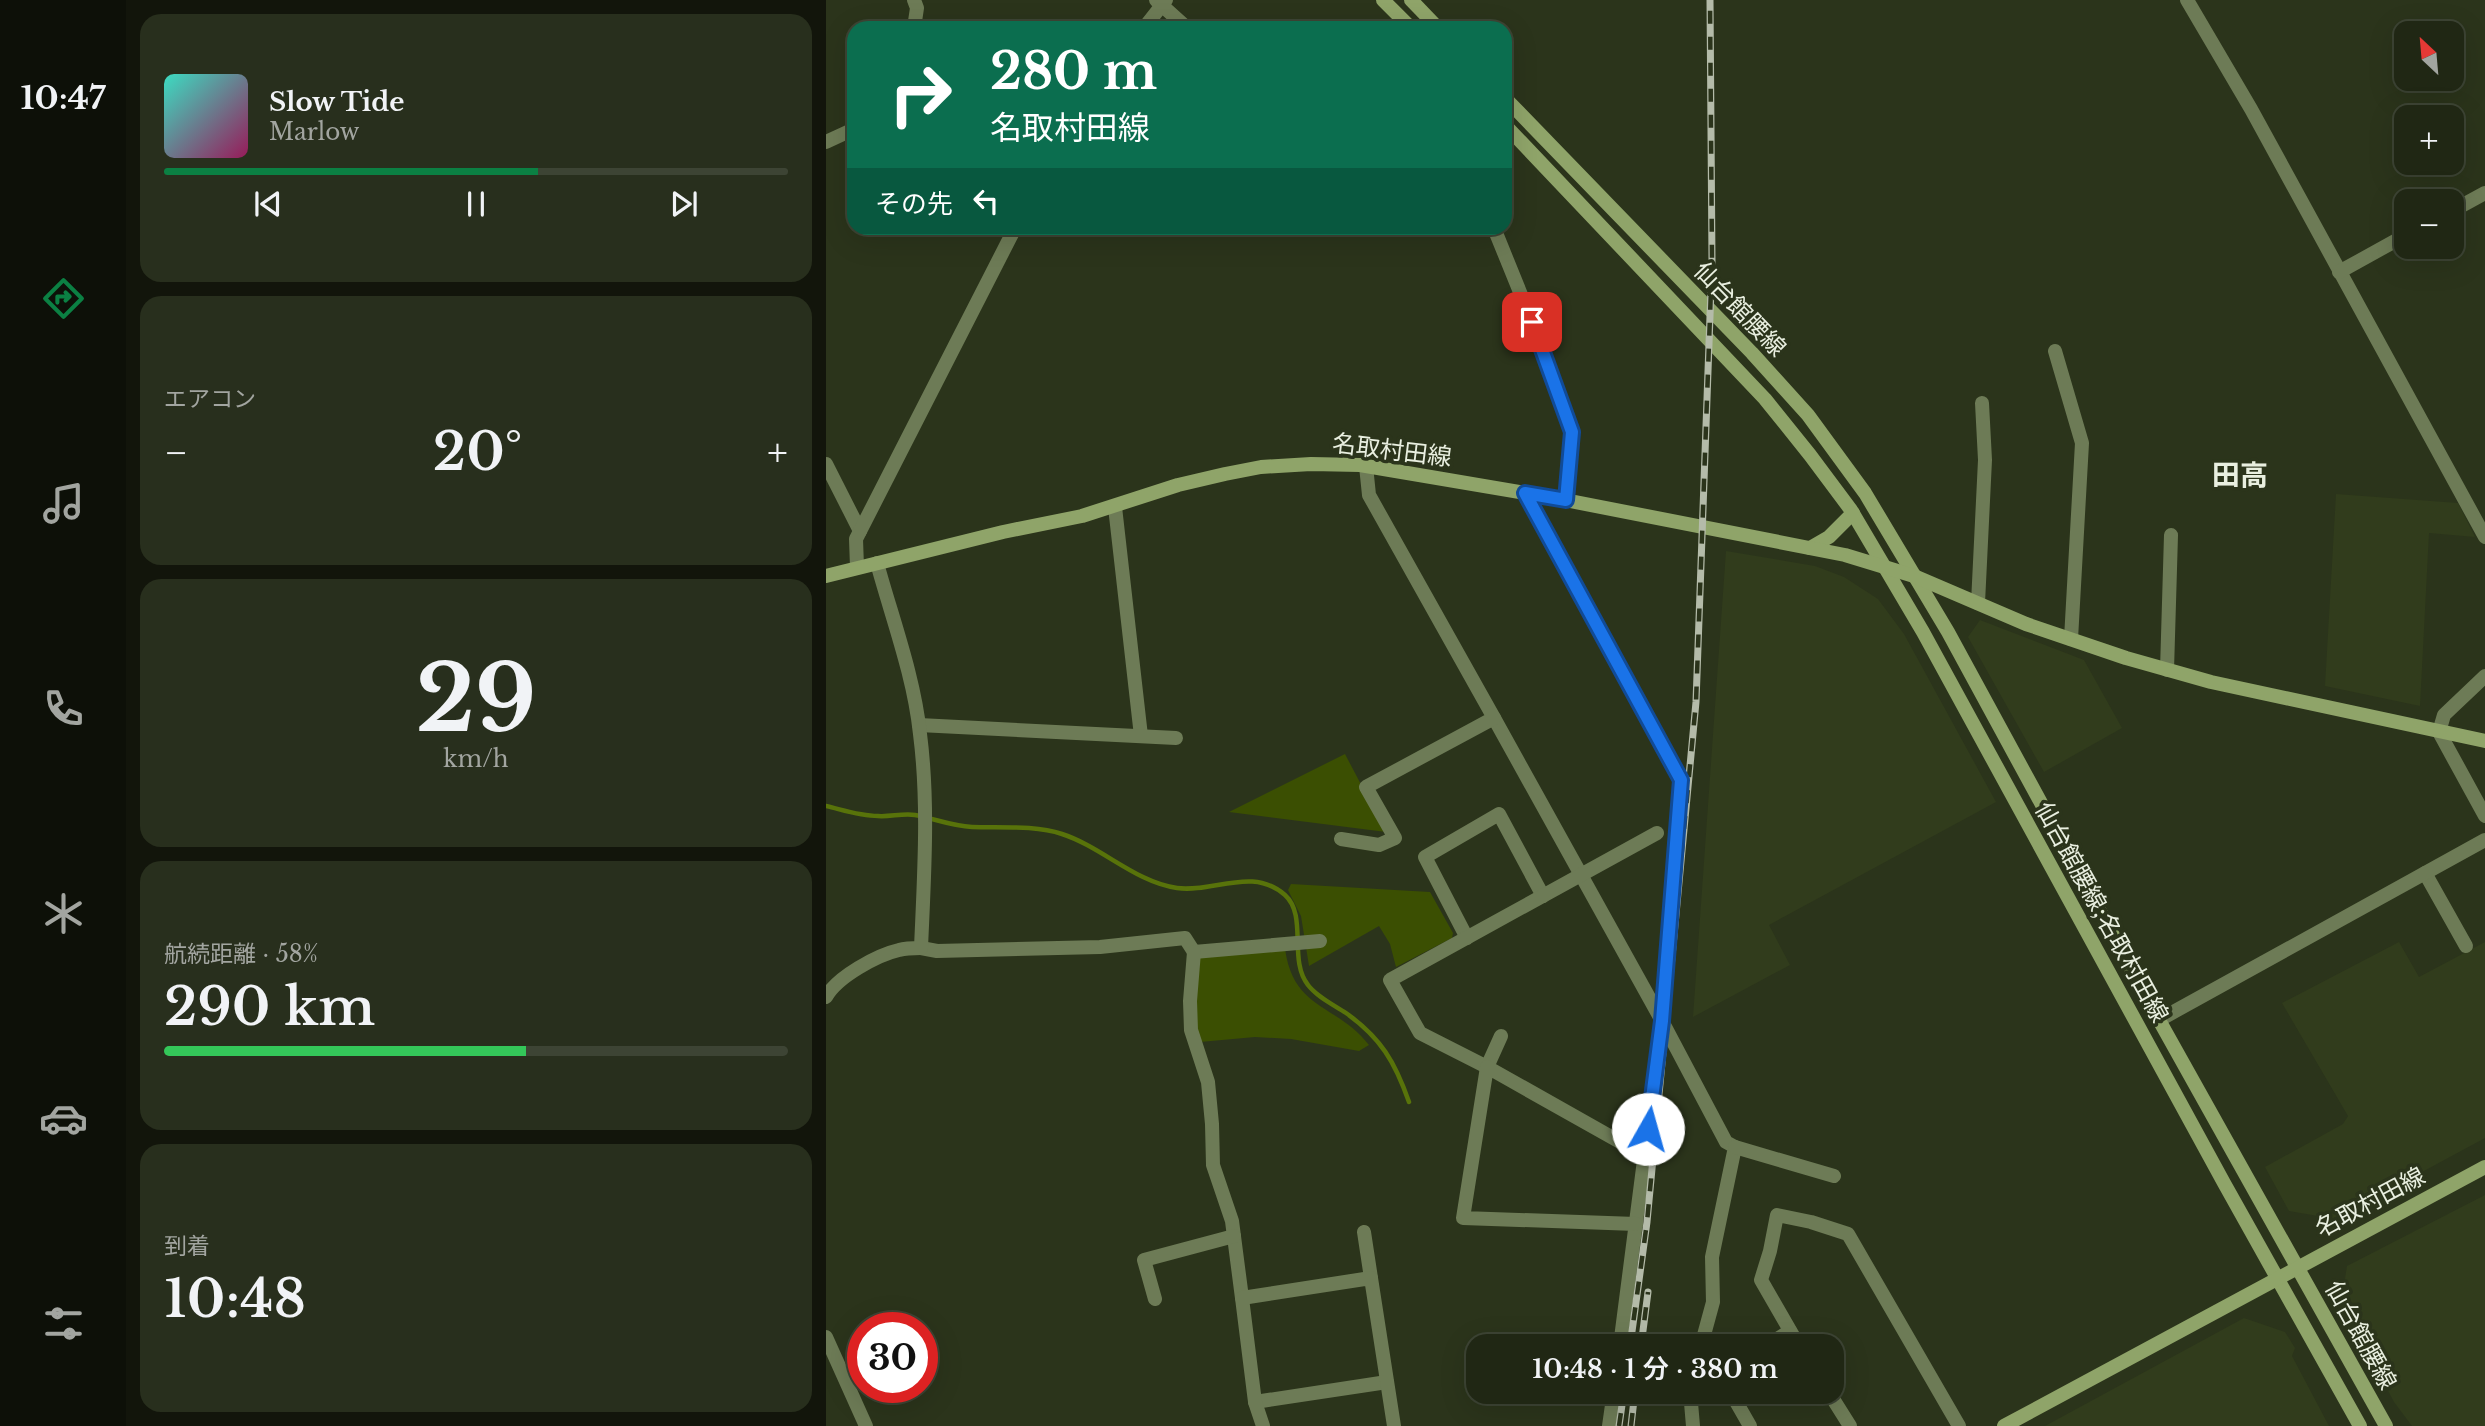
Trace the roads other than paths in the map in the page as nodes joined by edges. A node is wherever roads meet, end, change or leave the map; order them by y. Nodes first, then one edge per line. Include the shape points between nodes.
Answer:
1 (914, 0) edge
2 (1383, 0) edge
3 (1411, 0) edge
4 (2187, 0) edge
5 (1161, 2) edge
6 (915, 21) edge
7 (1149, 21) edge
8 (1180, 21) edge
9 (1404, 21) edge
10 (1431, 21) edge
11 (1512, 105) edge
12 (847, 132) edge
13 (1512, 132) edge
14 (826, 142) edge
15 (2485, 193) edge
16 (2464, 204) edge
17 (1012, 235) edge
18 (1497, 235) edge
19 (2394, 242) edge
20 (2339, 272) junction
21 (2055, 351) dead end
22 (1982, 403) dead end
23 (826, 464) edge
24 (1366, 466) junction
25 (1525, 493) junction
26 (1566, 500) junction
27 (1115, 507) junction
28 (1853, 513) junction
29 (860, 531) junction
30 (2171, 535) dead end
31 (2485, 537) edge
32 (1810, 548) junction
33 (877, 563) junction
34 (857, 567) junction
35 (1886, 568) junction
36 (826, 576) edge
37 (1914, 576) junction
38 (1978, 603) junction
39 (2071, 639) junction
40 (2167, 670) junction
41 (2485, 676) edge
42 (1494, 718) junction
43 (919, 725) junction
44 (2440, 732) junction
45 (1141, 736) junction
46 (1176, 738) dead end
47 (2485, 741) edge
48 (2485, 816) edge
49 (1657, 833) dead end
50 (1341, 839) dead end
51 (2485, 840) edge
52 (2426, 873) junction
53 (1581, 875) junction
54 (1543, 896) junction
55 (1467, 938) junction
56 (1320, 941) dead end
57 (2466, 946) dead end
58 (921, 948) junction
59 (1194, 952) junction
60 (826, 997) edge
61 (2159, 1020) junction
62 (1662, 1021) junction
63 (1501, 1036) dead end
64 (1487, 1067) junction
65 (1735, 1147) junction
66 (1645, 1156) junction
67 (2485, 1167) edge
68 (1834, 1176) dead end
69 (1636, 1224) junction
70 (1364, 1232) dead end
71 (1234, 1236) junction
72 (2297, 1267) junction
73 (1371, 1278) junction
74 (2277, 1278) junction
75 (1154, 1298) dead end
76 (1242, 1298) junction
77 (1790, 1332) joint
78 (1622, 1334) edge
79 (1704, 1334) edge
80 (1787, 1334) edge
81 (826, 1338) edge
82 (1387, 1382) junction
83 (1255, 1402) junction
84 (1612, 1404) edge
85 (1691, 1404) edge
86 (1737, 1404) edge
87 (1836, 1404) edge
88 (866, 1426) edge
89 (1263, 1426) edge
90 (1394, 1426) edge
91 (1609, 1426) edge
92 (1693, 1426) edge
93 (1750, 1426) edge
94 (1850, 1426) edge
95 (1959, 1426) edge
96 (2004, 1426) edge
97 (2360, 1426) edge
98 (2386, 1426) edge

1 - 6 street
2 - 9 main road
3 - 10 main road
4 - 20 street
5 - 7 street
5 - 8 street
11 - 37 main road, 仙台館腰線 via 1808,415 1865,492
12 - 14 street
13 - 28 main road, 仙台館腰線 via 1765,399
15 - 16 street
17 - 29 street
18 - 26 street via 1572,432
19 - 20 street
20 - 31 street
21 - 39 street via 2082,443
22 - 38 street via 1985,460
23 - 29 street
24 - 25 main road, 名取村田線
24 - 27 main road, 名取村田線 via 1261,467 1178,485
24 - 42 street via 1369,495
25 - 26 main road, 名取村田線
25 - 62 street via 1681,780
26 - 32 main road, 名取村田線
27 - 33 main road, 名取村田線
27 - 45 street
28 - 32 main road
28 - 35 main road, 仙台館腰線
29 - 34 street
30 - 40 street
32 - 35 main road, 名取村田線
33 - 34 main road, 名取村田線
33 - 43 street
34 - 36 main road, 名取村田線
35 - 37 main road, 名取村田線
35 - 74 main road, 仙台館腰線;名取村田線
37 - 38 main road, 名取村田線
37 - 61 main road, 仙台館腰線;名取村田線
38 - 39 main road, 名取村田線
39 - 40 main road, 名取村田線
40 - 44 main road, 名取村田線
41 - 44 street via 2444,715
42 - 50 street via 1366,788 1395,838 1379,845
42 - 53 street
43 - 45 street
43 - 58 street via 925,826
44 - 47 main road, 名取村田線
44 - 48 street
45 - 46 street
49 - 53 street
51 - 52 street
52 - 57 street
52 - 61 street
53 - 54 street
53 - 62 street
54 - 55 street
54 - 55 street via 1499,814 1424,856
55 - 64 street via 1390,980 1420,1033
56 - 59 street
58 - 59 street via 1100,947 1185,938
58 - 60 street via 878,957 846,977
59 - 71 street via 1191,1030 1208,1082 1213,1165
61 - 72 main road, 仙台館腰線;名取村田線
62 - 65 street via 1726,1142
62 - 66 street
63 - 64 street
64 - 66 street
64 - 69 street via 1463,1219
65 - 68 street
65 - 79 street via 1712,1257 1713,1302
66 - 69 street
67 - 72 main road, 名取村田線
69 - 78 street
70 - 73 street
71 - 75 street via 1144,1260
71 - 76 street
72 - 74 main road, 名取村田線
72 - 98 main road, 仙台館腰線
73 - 76 street
73 - 82 street
74 - 96 main road, 名取村田線
74 - 97 main road, 仙台館腰線
76 - 83 street
77 - 80 street
77 - 95 street via 1762,1280 1777,1215 1848,1234
81 - 88 street
82 - 83 street
82 - 90 street
83 - 89 street
84 - 91 street
85 - 92 street
86 - 93 street
87 - 94 street

